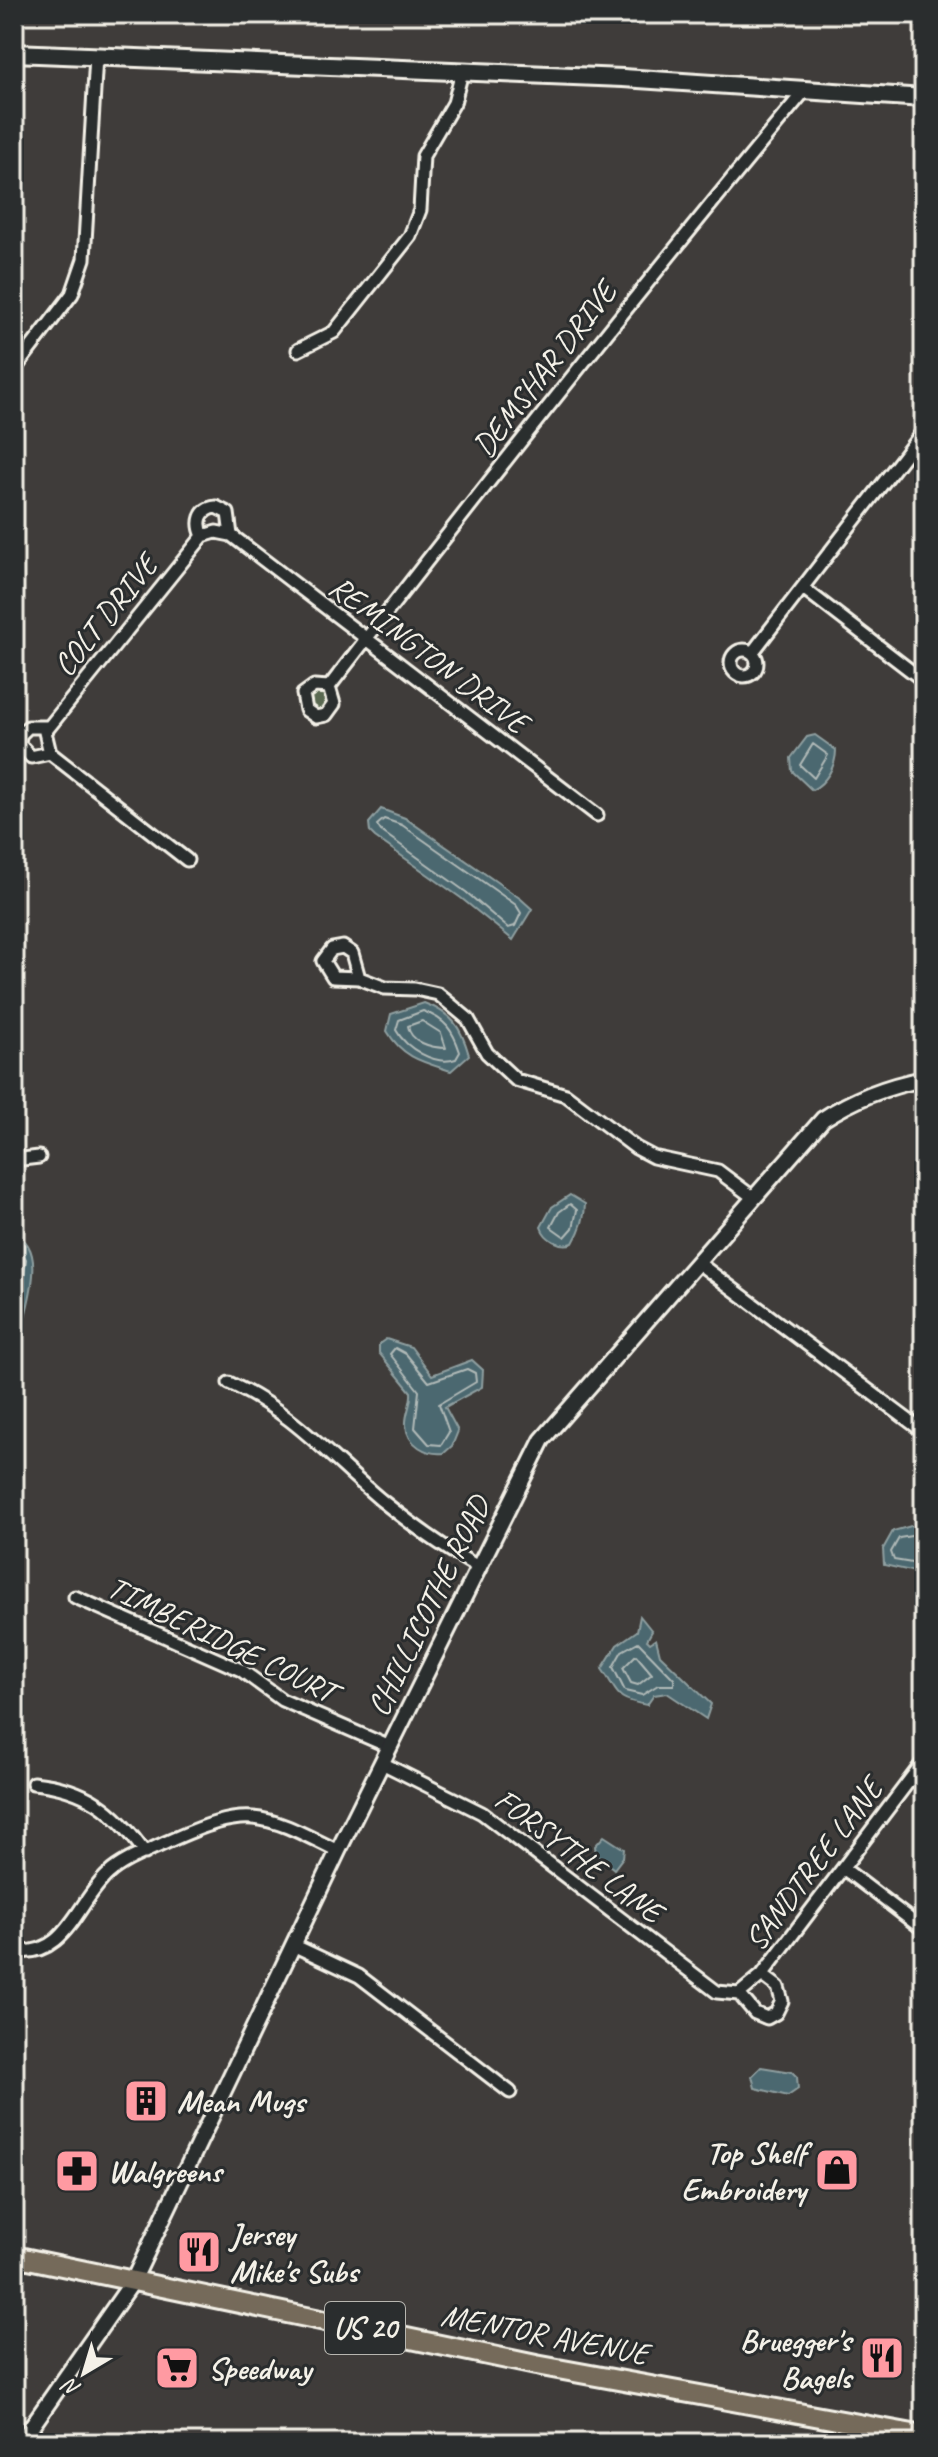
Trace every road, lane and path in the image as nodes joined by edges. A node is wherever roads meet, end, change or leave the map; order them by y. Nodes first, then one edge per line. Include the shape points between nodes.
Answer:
1 (14, 53) edge
2 (96, 56) junction
3 (462, 72) junction
4 (806, 89) junction
5 (924, 98) edge
6 (298, 350) dead end
7 (14, 370) edge
8 (924, 430) edge
9 (231, 535) junction
10 (203, 536) junction
11 (803, 588) junction
12 (366, 639) junction
13 (752, 653) dead end
14 (924, 681) edge
15 (329, 687) dead end
16 (47, 727) junction
17 (50, 753) junction
18 (597, 815) dead end
19 (187, 860) dead end
20 (359, 978) dead end
21 (924, 1079) edge
22 (39, 1157) dead end
23 (14, 1160) edge
24 (754, 1198) junction
25 (697, 1262) junction
26 (229, 1383) dead end
27 (924, 1432) edge
28 (478, 1567) junction
29 (75, 1597) dead end
30 (390, 1747) junction
31 (924, 1761) edge
32 (382, 1763) junction
33 (33, 1783) dead end
34 (338, 1851) junction
35 (145, 1853) junction
36 (843, 1868) junction
37 (924, 1930) edge
38 (293, 1945) junction
39 (14, 1951) edge
40 (762, 1975) junction
41 (739, 1994) junction
42 (510, 2092) dead end
43 (14, 2256) edge
44 (133, 2281) junction
45 (924, 2436) edge
46 (20, 2443) edge

1 - 2 main road
2 - 3 main road
2 - 7 street via 84,259 72,294
3 - 4 main road
3 - 6 street via 454,103 423,156 420,210 410,236 334,332
4 - 5 main road
4 - 12 street, DEMSHAR DRIVE via 653,272
8 - 11 street
9 - 10 street
9 - 10 street, COLT DRIVE via 228,513 216,507 199,519
9 - 12 street, REMINGTON DRIVE
10 - 16 street, COLT DRIVE
11 - 13 street
11 - 14 street
12 - 15 street, DEMSHAR DRIVE
12 - 18 street, REMINGTON DRIVE
16 - 17 street
16 - 17 street, COLT DRIVE via 28,727 19,744 31,757
17 - 19 street
20 - 24 street via 385,988 438,994 468,1019 487,1053 516,1080 566,1095 636,1148 653,1157 718,1171
21 - 24 street, CHILLICOTHE ROAD via 850,1101 823,1119
22 - 23 street
24 - 25 street, CHILLICOTHE ROAD
25 - 27 street
25 - 28 street, CHILLICOTHE ROAD via 542,1440
26 - 28 street via 276,1409 380,1499
28 - 30 street, CHILLICOTHE ROAD
29 - 30 street, TIMBERIDGE COURT via 241,1670 282,1700
30 - 32 street, CHILLICOTHE ROAD
31 - 36 street, SANDTREE LANE
32 - 34 street, CHILLICOTHE ROAD
32 - 41 street, FORSYTHE LANE via 482,1813 717,1992
33 - 35 street via 54,1785 103,1805 122,1820
34 - 35 street via 278,1821 237,1816 210,1822
34 - 38 street, CHILLICOTHE ROAD
35 - 39 street via 108,1874 54,1942 34,1951
36 - 37 street
36 - 40 street, SANDTREE LANE
38 - 42 street via 359,1976
38 - 44 street, CHILLICOTHE ROAD
40 - 41 street, SANDTREE LANE
40 - 41 street via 778,1987 782,2001 776,2013 767,2018 755,2013
43 - 44 main road, MENTOR AVENUE / US 20
44 - 45 main road, MENTOR AVENUE / US 20 via 536,2365
44 - 46 street, CHILLICOTHE ROAD

